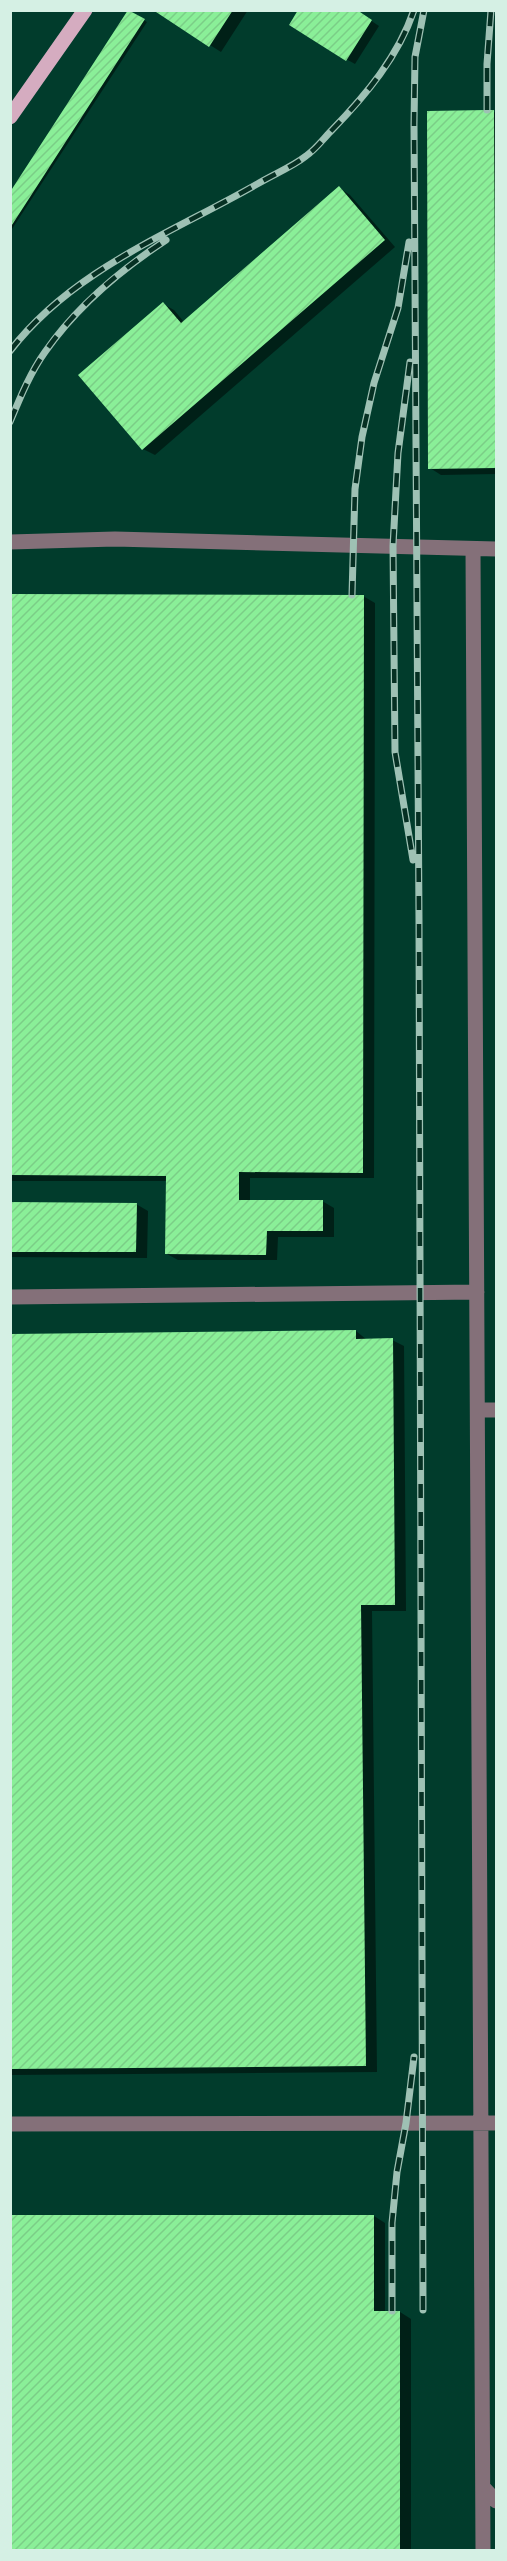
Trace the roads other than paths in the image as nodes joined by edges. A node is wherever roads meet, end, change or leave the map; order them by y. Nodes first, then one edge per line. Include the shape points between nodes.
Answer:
1 (85, 10) edge
2 (10, 117) edge
3 (10, 542) edge
4 (473, 549) junction
5 (496, 549) edge
6 (477, 1292) junction
7 (10, 1297) edge
8 (478, 1410) junction
9 (496, 1410) edge
10 (489, 2123) edge
11 (10, 2124) edge
12 (483, 2487) junction
13 (496, 2501) edge
14 (483, 2550) edge

1 - 2 main road
3 - 4 lane via 127,540
4 - 5 lane
4 - 6 lane
6 - 7 lane
6 - 8 lane
8 - 9 lane
8 - 10 lane
10 - 11 lane
10 - 12 lane
12 - 13 lane
12 - 14 lane

